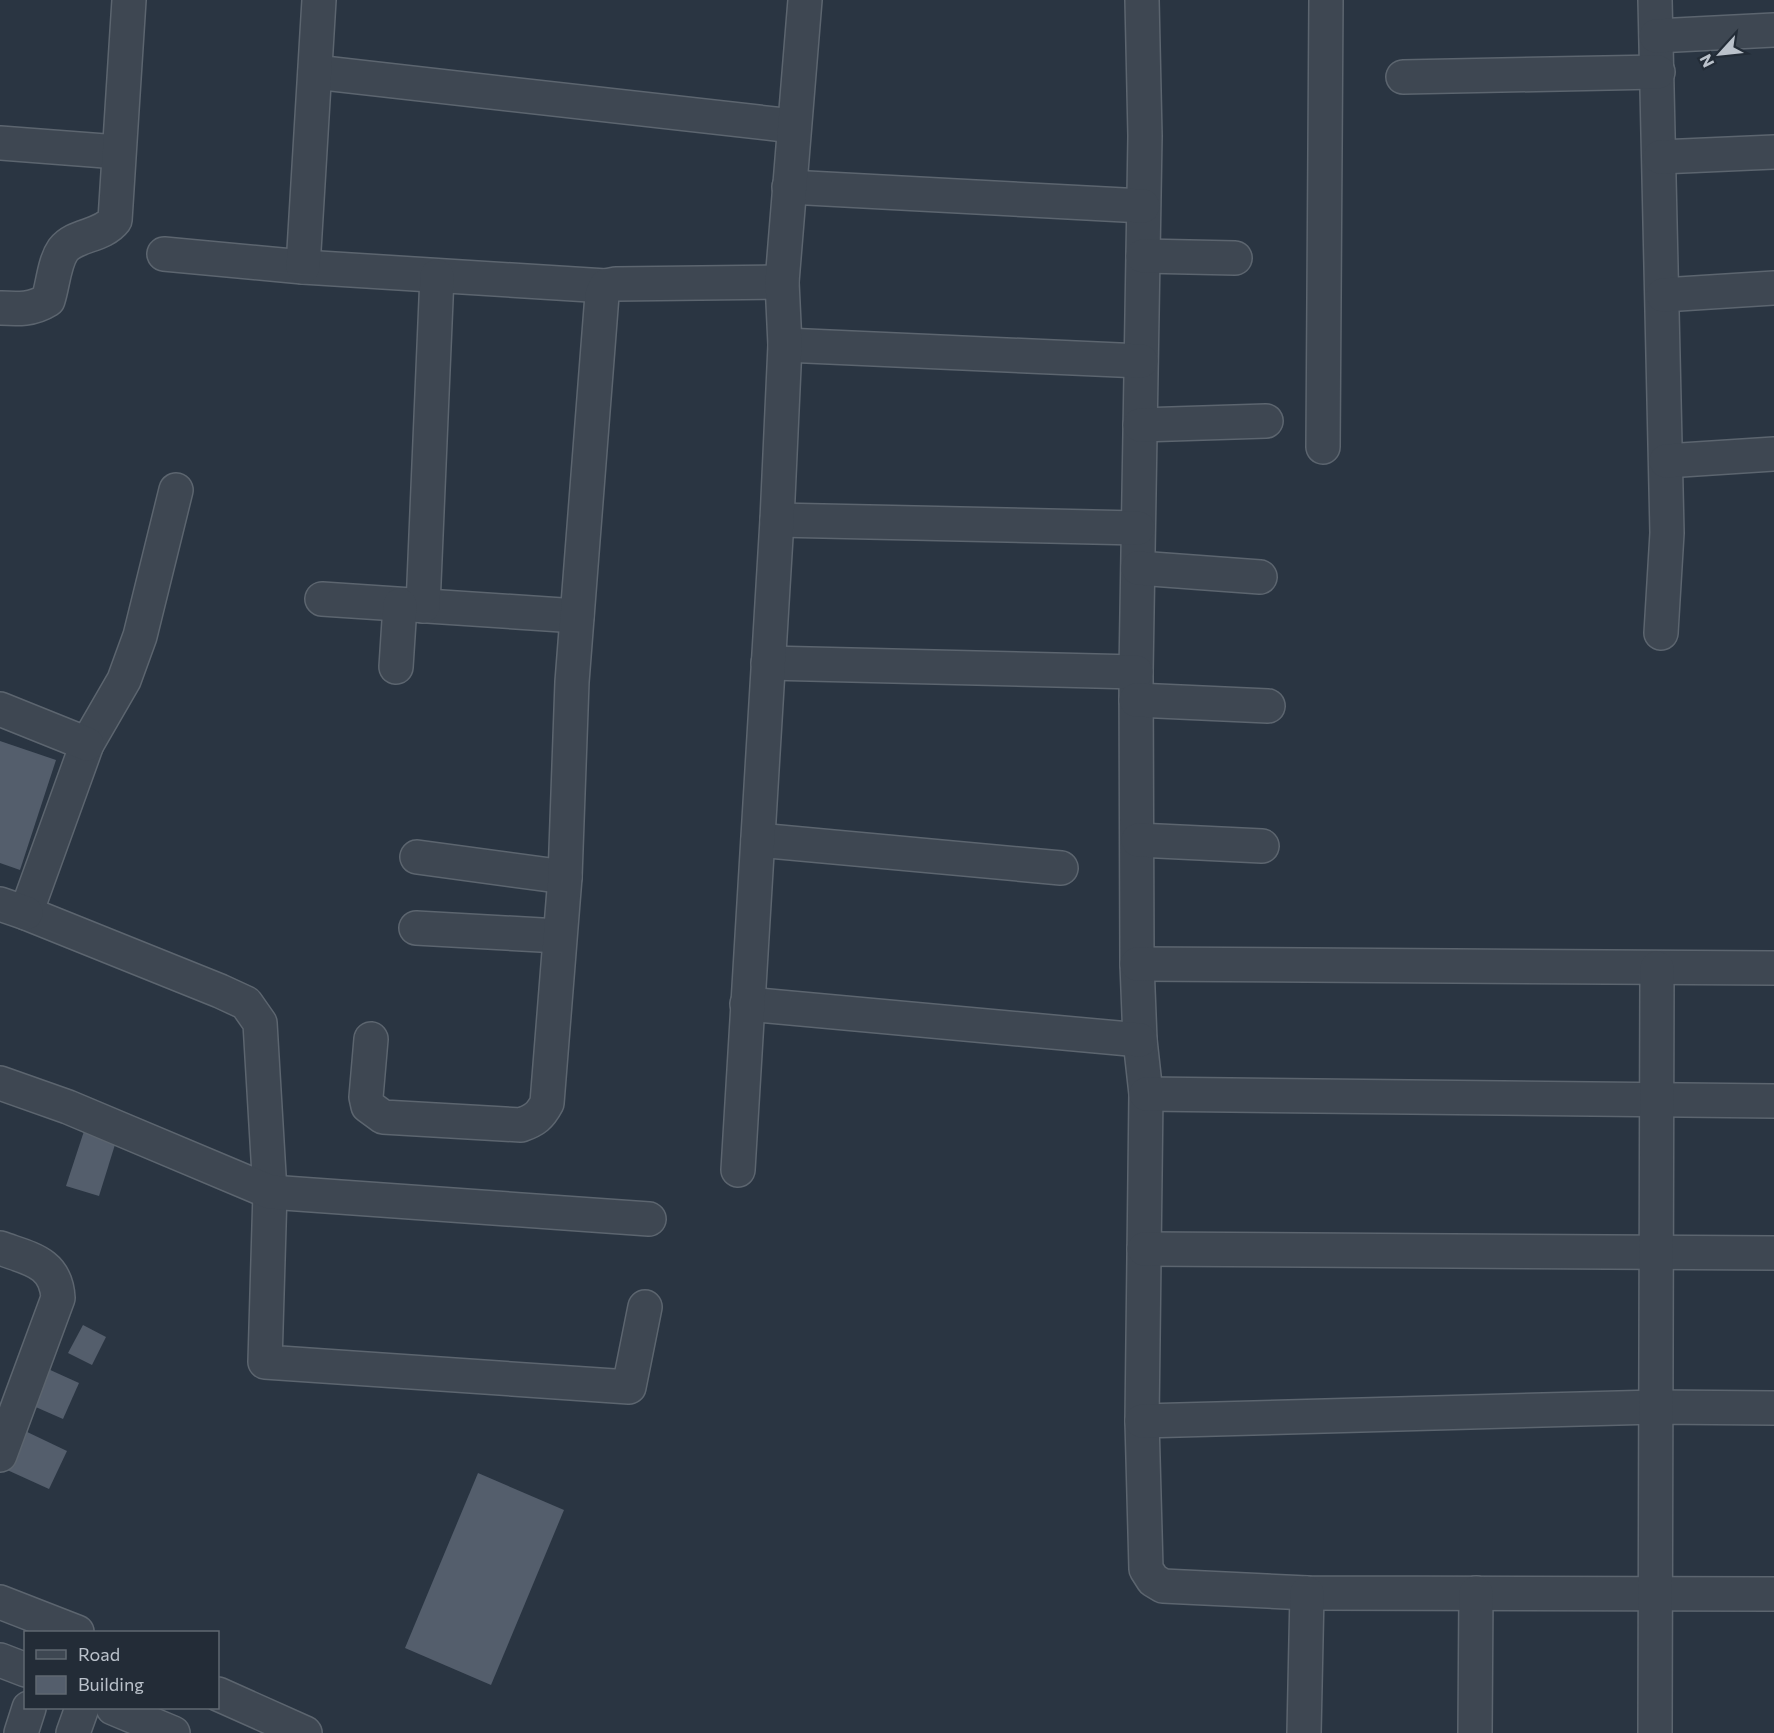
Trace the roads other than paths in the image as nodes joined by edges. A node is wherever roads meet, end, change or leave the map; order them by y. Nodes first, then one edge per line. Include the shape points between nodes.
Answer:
1 (129, 0) edge
2 (319, 0) edge
3 (805, 0) edge
4 (1142, 0) edge
5 (1326, 0) edge
6 (1655, 0) edge
7 (1774, 30) edge
8 (1656, 36) junction
9 (315, 72) junction
10 (1658, 72) junction
11 (1403, 77) dead end
12 (793, 126) junction
13 (0, 143) edge
14 (118, 152) junction
15 (1774, 152) edge
16 (1660, 157) junction
17 (789, 188) junction
18 (1143, 206) junction
19 (164, 254) dead end
20 (1143, 256) junction
21 (1235, 258) dead end
22 (303, 267) junction
23 (436, 276) junction
24 (782, 282) junction
25 (606, 286) junction
26 (1774, 288) edge
27 (1663, 295) junction
28 (0, 308) edge
29 (785, 345) junction
30 (1141, 361) junction
31 (1266, 421) dead end
32 (1140, 424) junction
33 (1323, 447) dead end
34 (1774, 454) edge
35 (1666, 461) junction
36 (176, 490) dead end
37 (777, 520) junction
38 (1138, 528) junction
39 (1138, 568) junction
40 (1260, 577) dead end
41 (322, 599) dead end
42 (411, 605) junction
43 (578, 616) junction
44 (1661, 633) dead end
45 (768, 663) junction
46 (396, 666) dead end
47 (1136, 686) junction
48 (1268, 706) dead end
49 (0, 709) edge
50 (87, 744) junction
51 (758, 840) junction
52 (1138, 840) junction
53 (1262, 846) dead end
54 (417, 857) dead end
55 (1061, 868) dead end
56 (565, 877) junction
57 (13, 909) edge
58 (416, 928) dead end
59 (559, 936) junction
60 (1137, 964) junction
61 (1657, 968) junction
62 (1774, 968) edge
63 (747, 1004) junction
64 (371, 1040) dead end
65 (1140, 1040) junction
66 (0, 1083) edge
67 (1146, 1094) junction
68 (1657, 1100) junction
69 (1774, 1101) edge
70 (738, 1170) dead end
71 (270, 1192) junction
72 (649, 1219) dead end
73 (0, 1248) edge
74 (1144, 1249) junction
75 (1656, 1253) junction
76 (1774, 1253) edge
77 (645, 1307) dead end
78 (1656, 1407) junction
79 (1774, 1408) edge
80 (1142, 1421) junction
81 (0, 1455) edge
82 (1307, 1593) junction
83 (1476, 1593) junction
84 (1655, 1593) junction
85 (1774, 1594) edge
86 (0, 1602) edge
87 (61, 1630) edge
88 (0, 1660) edge
89 (24, 1669) edge
90 (219, 1694) edge
91 (28, 1709) edge
92 (81, 1709) edge
93 (118, 1709) edge
94 (21, 1733) edge
95 (73, 1733) edge
96 (172, 1733) edge
97 (305, 1733) edge
98 (1304, 1733) edge
99 (1475, 1733) edge
100 (1655, 1733) edge

1 - 14 street
2 - 9 street
3 - 12 street
4 - 18 street
5 - 33 street
6 - 8 street
7 - 8 street
8 - 10 street
9 - 12 street
9 - 22 street
10 - 11 street
10 - 16 street
12 - 17 street
13 - 14 street
14 - 28 street via 115,220 110,228 76,241 62,252 48,300 22,310
15 - 16 street
16 - 27 street
17 - 18 street
17 - 24 street
18 - 20 street
19 - 22 street
20 - 21 street
20 - 30 street
22 - 23 street
23 - 25 street
23 - 42 street
24 - 25 street
24 - 29 street
25 - 43 street via 602,295
26 - 27 street
27 - 35 street
29 - 30 street
29 - 37 street
30 - 32 street
31 - 32 street
32 - 38 street
34 - 35 street
35 - 44 street via 1667,533
36 - 50 street via 140,636 124,680
37 - 38 street
37 - 45 street
38 - 39 street
39 - 40 street
39 - 47 street
41 - 42 street
42 - 43 street
42 - 46 street
43 - 56 street
45 - 47 street
45 - 51 street
47 - 48 street
47 - 52 street
49 - 50 street
50 - 57 street
51 - 55 street
51 - 63 street
52 - 53 street
52 - 60 street
54 - 56 street
56 - 59 street
57 - 71 street via 246,1003 260,1023
58 - 59 street
59 - 64 street via 547,1103 534,1121 521,1125 383,1117 368,1106 366,1097
60 - 61 street
60 - 65 street
61 - 62 street
61 - 68 street
63 - 65 street
63 - 70 street
65 - 67 street
66 - 71 street via 68,1107
67 - 68 street
67 - 74 street
68 - 69 street
68 - 75 street
71 - 72 street
71 - 77 street via 265,1362 629,1387
73 - 81 street via 48,1269 57,1282 58,1299
74 - 75 street
74 - 80 street
75 - 76 street
75 - 78 street
78 - 79 street
78 - 80 street
78 - 84 street
80 - 82 street via 1144,1560 1153,1580 1163,1586
82 - 83 street
82 - 98 street
83 - 84 street
83 - 99 street
84 - 85 street
84 - 100 street
86 - 87 street
88 - 89 street
90 - 97 street
91 - 94 street
92 - 95 street
93 - 96 street

